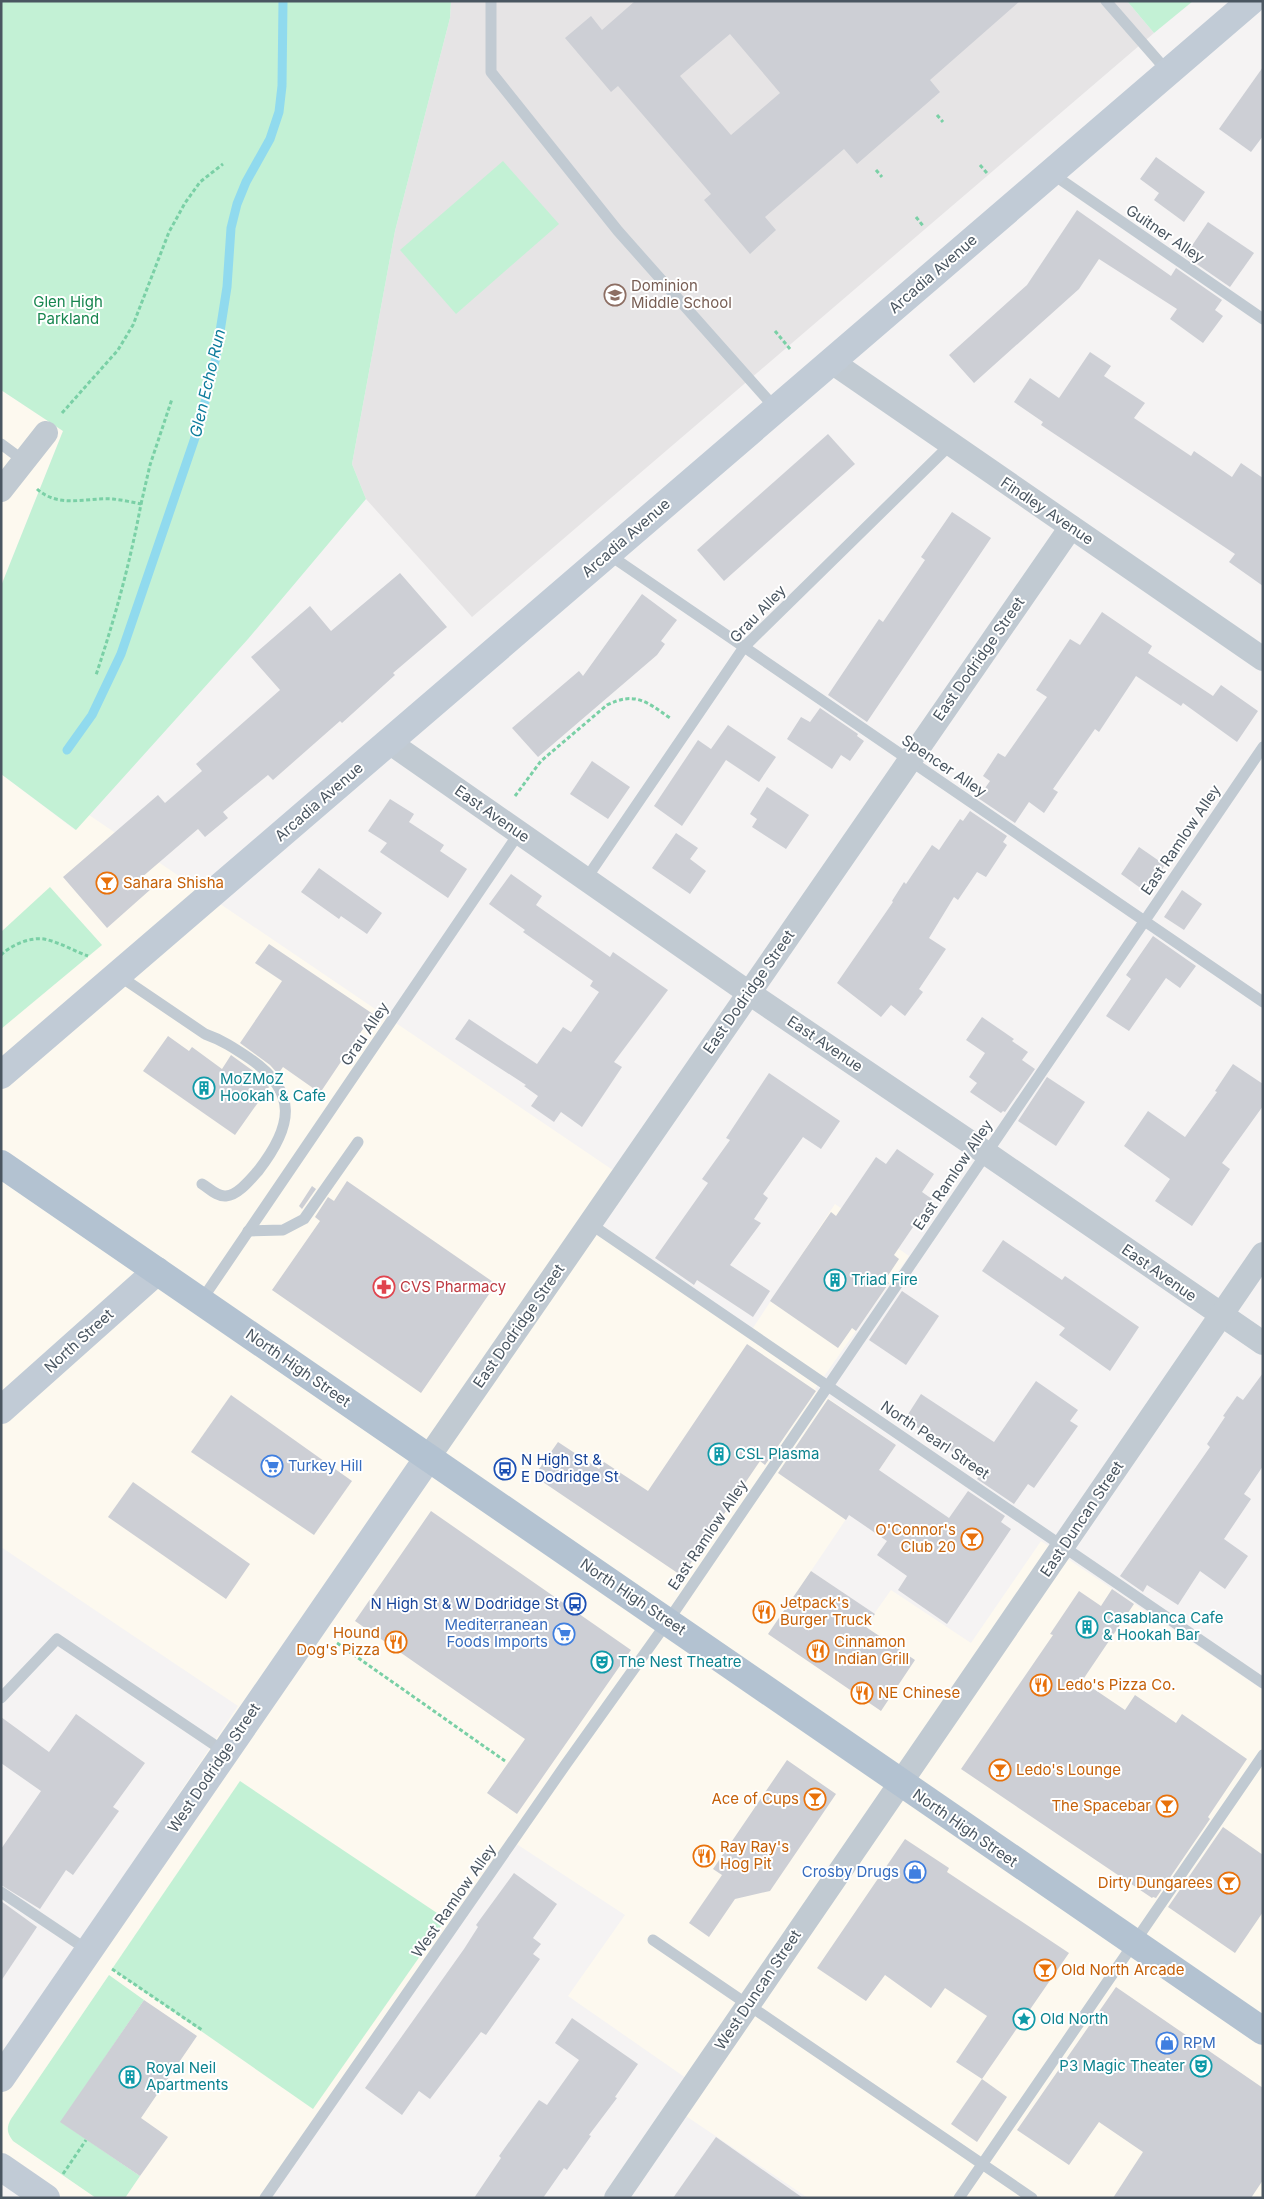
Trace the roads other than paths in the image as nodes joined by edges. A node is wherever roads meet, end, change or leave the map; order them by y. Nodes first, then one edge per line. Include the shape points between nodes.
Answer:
1 (491, 1) edge
2 (1106, 1) edge
3 (1251, 1) edge
4 (1168, 72) junction
5 (1051, 173) junction
6 (1263, 319) edge
7 (832, 362) junction
8 (776, 409) junction
9 (46, 433) road end
10 (1, 444) edge
11 (950, 445) junction
12 (21, 465) junction
13 (1, 490) edge
14 (1071, 528) junction
15 (608, 554) junction
16 (744, 647) junction
17 (1263, 659) edge
18 (389, 742) junction
19 (1263, 747) edge
20 (909, 760) junction
21 (519, 833) junction
22 (586, 879) junction
23 (1144, 921) junction
24 (118, 975) junction
25 (749, 993) junction
26 (1263, 1002) edge
27 (1, 1075) edge
28 (358, 1142) dead end
29 (986, 1153) junction
30 (1, 1164) edge
31 (202, 1184) dead end
32 (589, 1224) junction
33 (248, 1231) junction
34 (1263, 1254) edge
35 (157, 1271) junction
36 (201, 1301) junction
37 (1221, 1315) junction
38 (1263, 1344) edge
39 (828, 1385) junction
40 (1, 1410) edge
41 (428, 1458) junction
42 (1063, 1546) junction
43 (668, 1620) junction
44 (1263, 1683) edge
45 (1, 1698) edge
46 (225, 1752) junction
47 (1263, 1755) edge
48 (900, 1783) junction
49 (1, 1892) edge
50 (653, 1940) dead end
51 (1134, 1943) junction
52 (89, 1951) junction
53 (748, 2005) junction
54 (1263, 2031) edge
55 (1, 2078) edge
56 (982, 2164) junction
57 (1, 2167) edge
58 (46, 2198) edge
59 (265, 2198) edge
60 (616, 2198) edge
61 (959, 2198) edge
62 (1032, 2198) edge

1 - 8 lane via 491,72 618,231
2 - 4 lane
3 - 4 street, Arcadia Avenue
4 - 5 street, Arcadia Avenue
5 - 6 lane, Guitner Alley
5 - 7 street, Arcadia Avenue
7 - 8 street, Arcadia Avenue
7 - 11 street, Findley Avenue
8 - 15 street, Arcadia Avenue
9 - 12 street
10 - 12 lane
11 - 14 street, Findley Avenue
11 - 16 lane, Grau Alley
12 - 13 street
14 - 17 street, Findley Avenue
14 - 20 street, East Dodridge Street
15 - 16 lane, Spencer Alley
15 - 18 street, Arcadia Avenue
16 - 20 lane, Spencer Alley
16 - 22 lane, Grau Alley
18 - 21 street, East Avenue
18 - 24 street, Arcadia Avenue
19 - 23 lane, East Ramlow Alley
20 - 23 lane, Spencer Alley
20 - 25 street, East Dodridge Street
21 - 22 street, East Avenue
21 - 33 lane, Grau Alley
22 - 25 street, East Avenue
23 - 26 lane, Spencer Alley
23 - 29 lane, East Ramlow Alley
24 - 27 street, Arcadia Avenue
24 - 31 lane via 205,1034 222,1040 264,1068 284,1094 286,1108 278,1139 247,1183 227,1196 220,1196
25 - 29 street, East Avenue
25 - 32 street, East Dodridge Street
28 - 33 lane via 304,1219 282,1230
29 - 37 street, East Avenue
29 - 39 lane, East Ramlow Alley
30 - 35 main road, North High Street
32 - 39 lane, North Pearl Street
32 - 41 street, East Dodridge Street
33 - 36 lane, Grau Alley
34 - 37 street, East Duncan Street
35 - 36 main road, North High Street
35 - 40 street, North Street
36 - 41 main road, North High Street
37 - 38 street, East Avenue
37 - 42 street, East Duncan Street
39 - 42 lane, North Pearl Street
39 - 43 lane, East Ramlow Alley
41 - 43 main road, North High Street
41 - 46 street, West Dodridge Street
42 - 44 lane, North Pearl Street
42 - 48 street, East Duncan Street
43 - 48 main road, North High Street
43 - 59 lane, West Ramlow Alley
45 - 46 lane via 57,1639
46 - 52 street, West Dodridge Street
47 - 51 lane
48 - 51 main road, North High Street
48 - 53 street, West Duncan Street
49 - 52 lane
50 - 53 lane
51 - 54 main road, North High Street
51 - 56 lane
52 - 55 street, West Dodridge Street
53 - 56 lane
53 - 60 street, West Duncan Street
56 - 61 lane
56 - 62 lane
57 - 58 street

